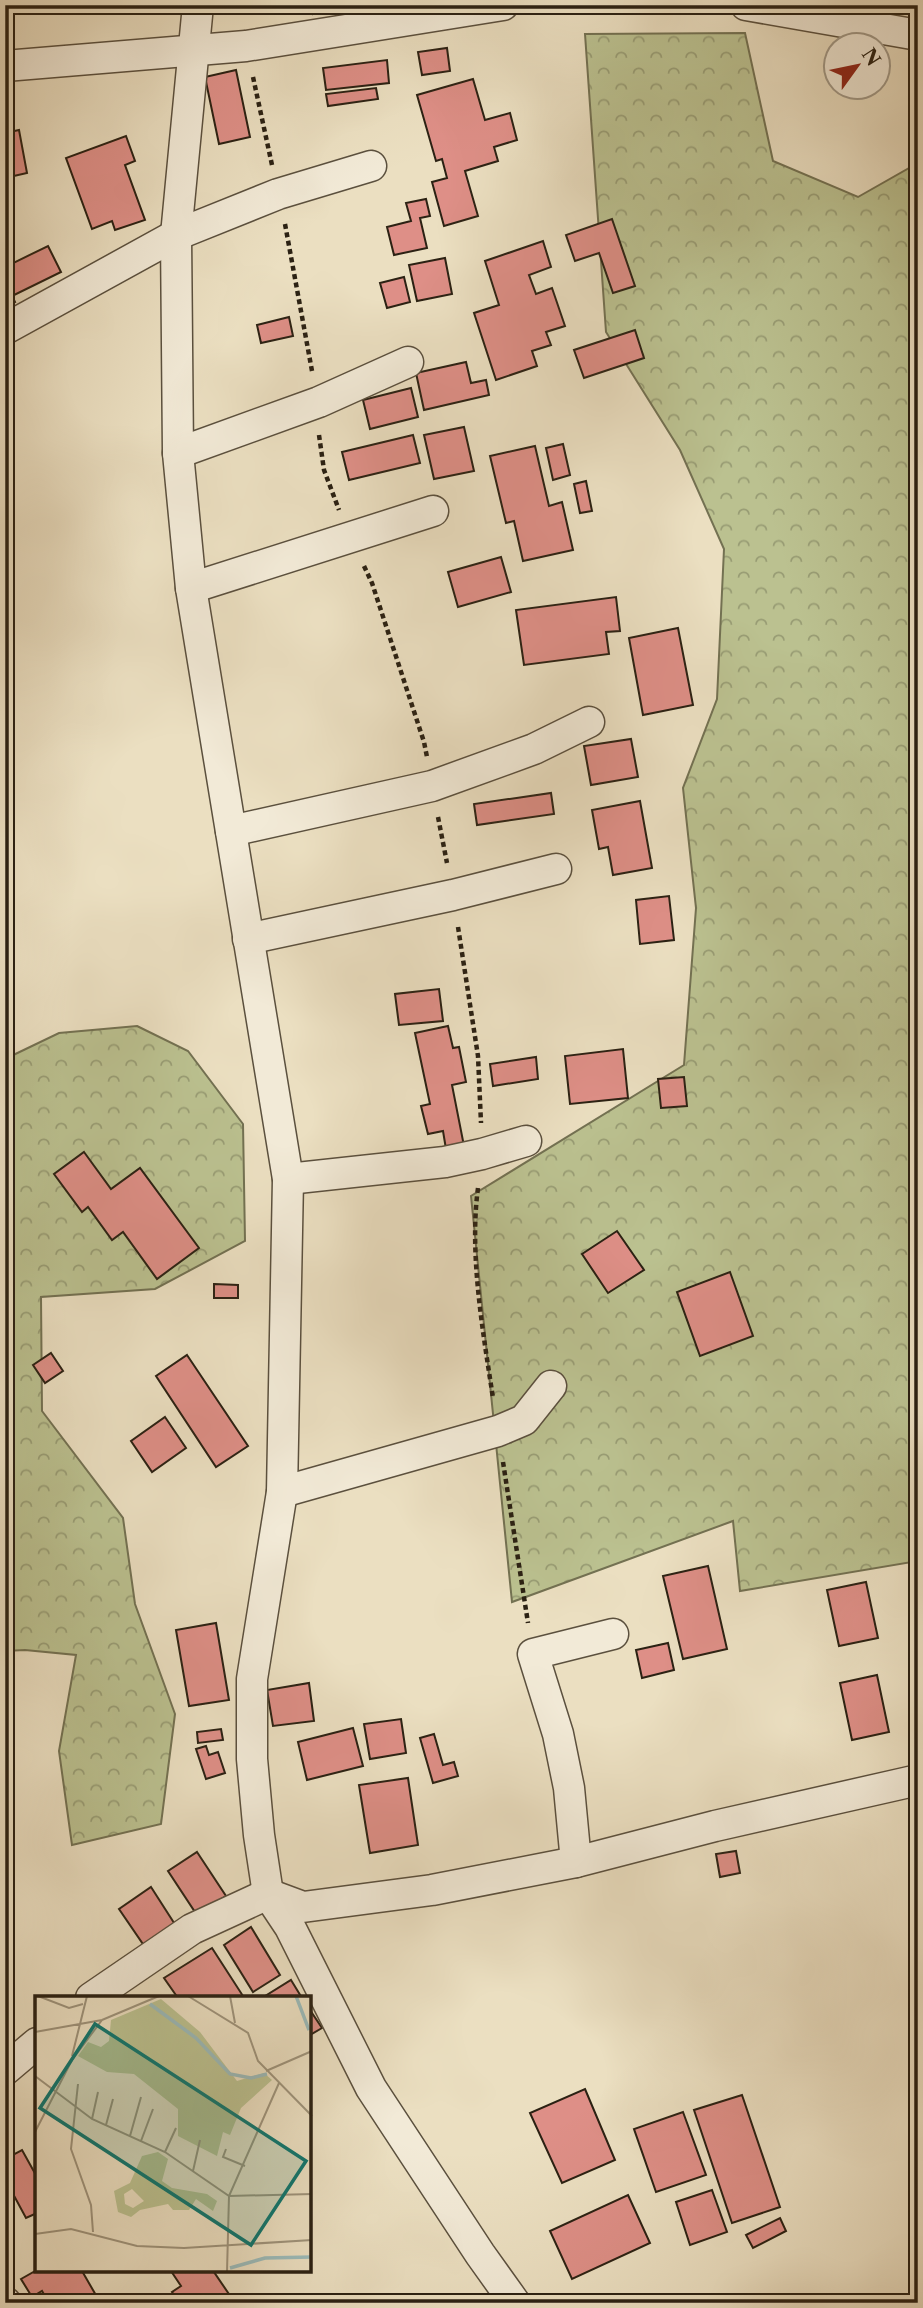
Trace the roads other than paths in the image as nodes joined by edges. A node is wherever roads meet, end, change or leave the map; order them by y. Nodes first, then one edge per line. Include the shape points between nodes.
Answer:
1 (198, 5) edge
2 (503, 5) edge
3 (747, 5) edge
4 (918, 35) edge
5 (193, 50) junction
6 (5, 66) edge
7 (371, 166) dead end
8 (176, 235) junction
9 (5, 329) edge
10 (408, 362) dead end
11 (178, 453) junction
12 (433, 511) dead end
13 (191, 588) junction
14 (589, 722) dead end
15 (232, 831) junction
16 (556, 869) dead end
17 (248, 939) junction
18 (526, 1141) dead end
19 (288, 1179) junction
20 (551, 1386) dead end
21 (282, 1492) junction
22 (613, 1634) dead end
23 (918, 1780) edge
24 (576, 1862) junction
25 (268, 1894) junction
26 (94, 1996) edge
27 (35, 2045) edge
28 (5, 2070) edge
29 (515, 2303) edge

1 - 5 street
2 - 5 street via 246,46
3 - 4 street
5 - 6 street
5 - 8 street
7 - 8 street via 278,194
8 - 9 street
8 - 11 street
10 - 11 street via 319,402
11 - 13 street
12 - 13 street
13 - 15 street
14 - 15 street via 534,749 432,786
15 - 17 street
16 - 17 street
17 - 19 street
18 - 19 street via 445,1162
19 - 21 street
20 - 21 street via 524,1420 498,1431
21 - 25 street via 252,1679 252,1759
22 - 24 street via 533,1654 558,1734
23 - 24 street
24 - 25 street via 432,1890 303,1907
25 - 26 street via 192,1929
25 - 29 street via 290,1927 371,2088
27 - 28 street

